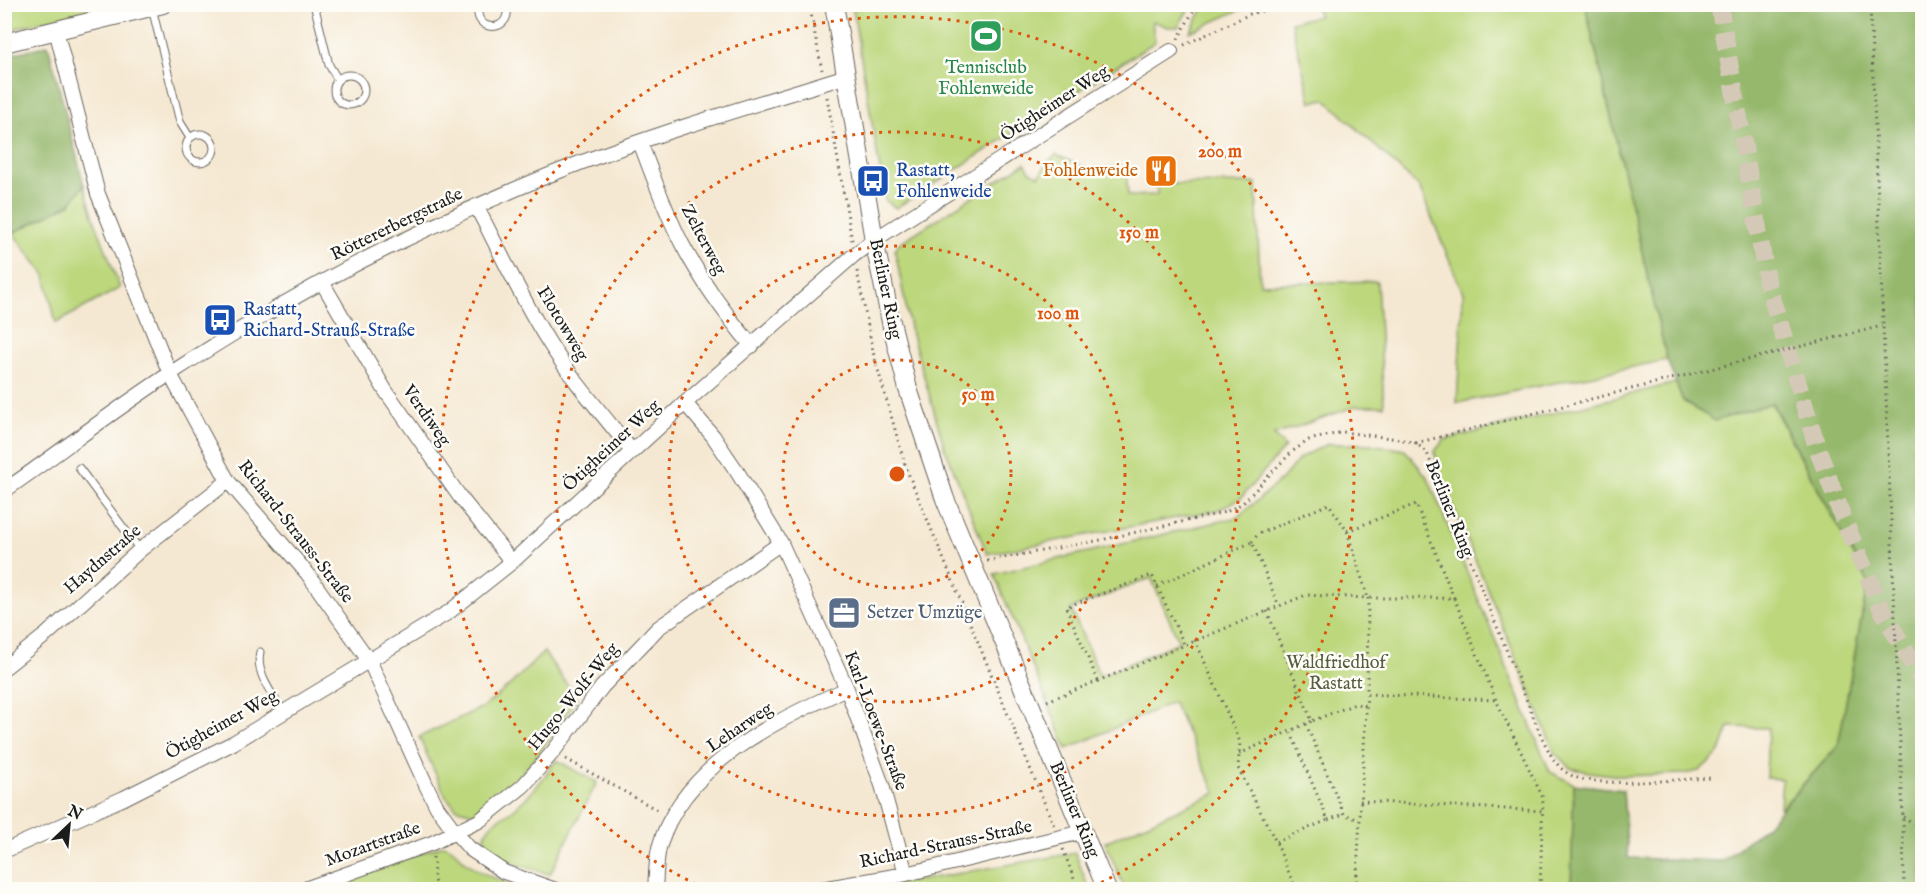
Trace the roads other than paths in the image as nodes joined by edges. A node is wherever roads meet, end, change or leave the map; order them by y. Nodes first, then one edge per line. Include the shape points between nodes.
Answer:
1 (314, 4) edge
2 (479, 4) edge
3 (506, 4) edge
4 (834, 4) edge
5 (158, 6) edge
6 (56, 30) junction
7 (4, 43) edge
8 (1171, 51) road end
9 (847, 76) junction
10 (338, 80) junction
11 (190, 138) junction
12 (640, 142) junction
13 (476, 206) junction
14 (874, 240) junction
15 (322, 282) junction
16 (752, 346) junction
17 (170, 374) junction
18 (685, 403) junction
19 (632, 451) junction
20 (79, 468) dead end
21 (228, 481) junction
22 (4, 491) edge
23 (781, 543) junction
24 (140, 550) junction
25 (512, 562) junction
26 (260, 652) dead end
27 (370, 662) junction
28 (4, 668) edge
29 (847, 689) junction
30 (284, 713) junction
31 (1082, 832) junction
32 (456, 833) junction
33 (4, 851) edge
34 (906, 874) junction
35 (302, 890) edge
36 (556, 890) edge
37 (655, 890) edge
38 (816, 890) edge
39 (1107, 890) edge

1 - 10 lane via 329,65
2 - 3 lane via 480,20 493,27 506,18
4 - 9 street, Berliner Ring
5 - 6 street
5 - 11 lane via 180,122
6 - 7 street
6 - 17 street, Richard-Strauss-Straße via 98,194
8 - 14 street, Ötigheimer Weg
9 - 12 street, Röttererbergstraße
9 - 14 street, Berliner Ring
10 - 10 lane via 334,92 340,103 352,105 360,100 364,89 360,80 349,75
11 - 11 lane via 186,147 190,158 209,160 215,149 211,138 200,134
12 - 13 street, Röttererbergstraße
12 - 16 street, Zelterweg via 681,242 702,279
13 - 15 street, Röttererbergstraße
13 - 19 street, Flotowweg via 548,341
14 - 16 street, Ötigheimer Weg
14 - 31 street, Berliner Ring via 908,389 945,499
15 - 17 street, Röttererbergstraße
15 - 25 street, Verdiweg via 386,390 460,497
16 - 18 street, Ötigheimer Weg
17 - 21 street, Richard-Strauss-Straße
17 - 22 street, Röttererbergstraße
18 - 19 street, Ötigheimer Weg
18 - 23 street, Karl-Loewe-Straße via 738,473
19 - 25 street, Ötigheimer Weg
20 - 24 lane
21 - 24 street, Haydnstraße
21 - 27 street, Richard-Strauss-Straße via 308,573
23 - 29 street, Karl-Loewe-Straße
23 - 32 street, Hugo-Wolf-Weg via 658,628 602,687 523,786 479,821
24 - 28 street, Haydnstraße
25 - 27 street, Ötigheimer Weg via 449,612
26 - 30 lane via 261,674
27 - 30 street, Ötigheimer Weg
27 - 32 street, Richard-Strauss-Straße via 437,807
29 - 34 street, Karl-Loewe-Straße via 882,784
29 - 37 street, Leharweg via 813,703 741,744 714,765 671,818 659,849
30 - 33 street, Ötigheimer Weg via 124,798
31 - 34 street, Richard-Strauss-Straße
31 - 39 street, Berliner Ring
32 - 35 street, Mozartstraße
32 - 36 street, Richard-Strauss-Straße via 470,849 504,872
34 - 38 street, Richard-Strauss-Straße

